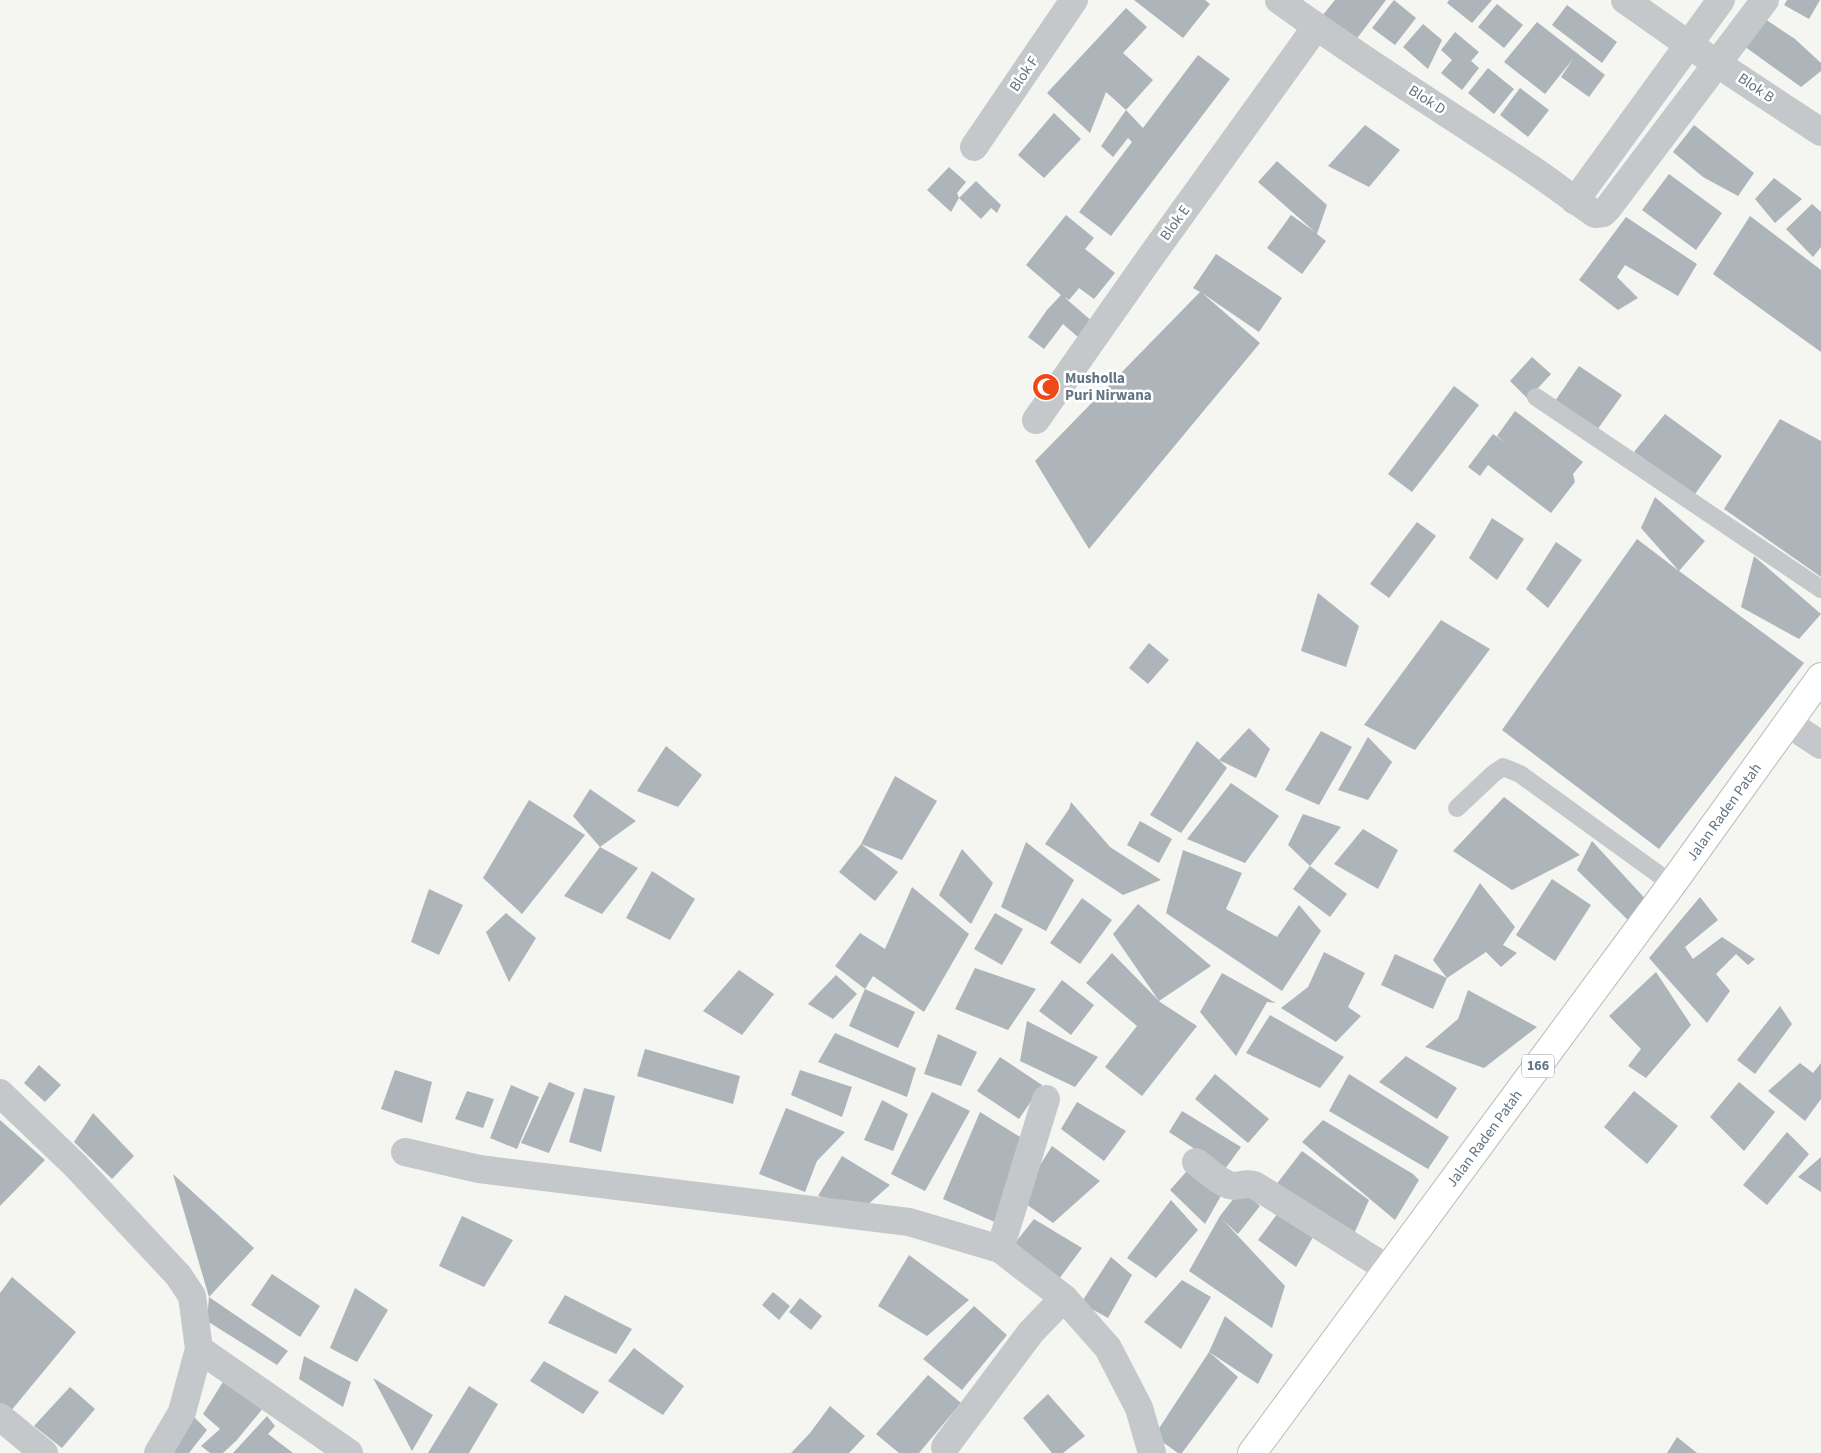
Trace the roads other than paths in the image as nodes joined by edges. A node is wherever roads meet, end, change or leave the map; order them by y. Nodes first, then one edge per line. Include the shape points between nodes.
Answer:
1 (1074, 0) edge
2 (1279, 0) edge
3 (1625, 0) edge
4 (1721, 0) edge
5 (1766, 0) edge
6 (1316, 27) junction
7 (1690, 45) junction
8 (1719, 64) junction
9 (1821, 132) edge
10 (974, 147) dead end
11 (1575, 201) junction
12 (1536, 397) dead end
13 (1036, 420) dead end
14 (1821, 589) edge
15 (1821, 677) edge
16 (1788, 723) junction
17 (1821, 746) edge
18 (1457, 808) dead end
19 (1672, 884) junction
20 (0, 1093) edge
21 (1046, 1099) dead end
22 (405, 1152) dead end
23 (1196, 1162) dead end
24 (1000, 1249) junction
25 (1388, 1269) junction
26 (1060, 1302) junction
27 (198, 1349) junction
28 (0, 1417) edge
29 (945, 1447) dead end
30 (1260, 1450) edge
31 (44, 1453) edge
32 (158, 1453) edge
33 (348, 1453) edge
34 (1152, 1453) edge

1 - 10 street, Blok F
2 - 6 street, Blok D
3 - 7 street, Blok B
4 - 7 street
5 - 8 street
6 - 11 street, Blok D
6 - 13 street, Blok E
7 - 8 street, Blok B
7 - 11 street
8 - 9 street, Blok B
8 - 11 street, Blok D via 1606,210 1595,214
12 - 14 lane
15 - 16 main road, Jalan Raden Patah / 166
16 - 17 street
16 - 19 main road, Jalan Raden Patah / 166
18 - 19 lane via 1503,767 1520,774
19 - 25 main road, Jalan Raden Patah / 166
20 - 27 street via 76,1166 178,1275 192,1296
21 - 24 street
22 - 24 street via 479,1168 908,1222
23 - 25 street via 1228,1185 1250,1183 1256,1186
24 - 26 street
25 - 30 main road, Jalan Raden Patah / 166
26 - 29 street via 1031,1332
26 - 34 street via 1108,1348 1139,1408
27 - 32 street via 182,1412
27 - 33 street
28 - 31 street

